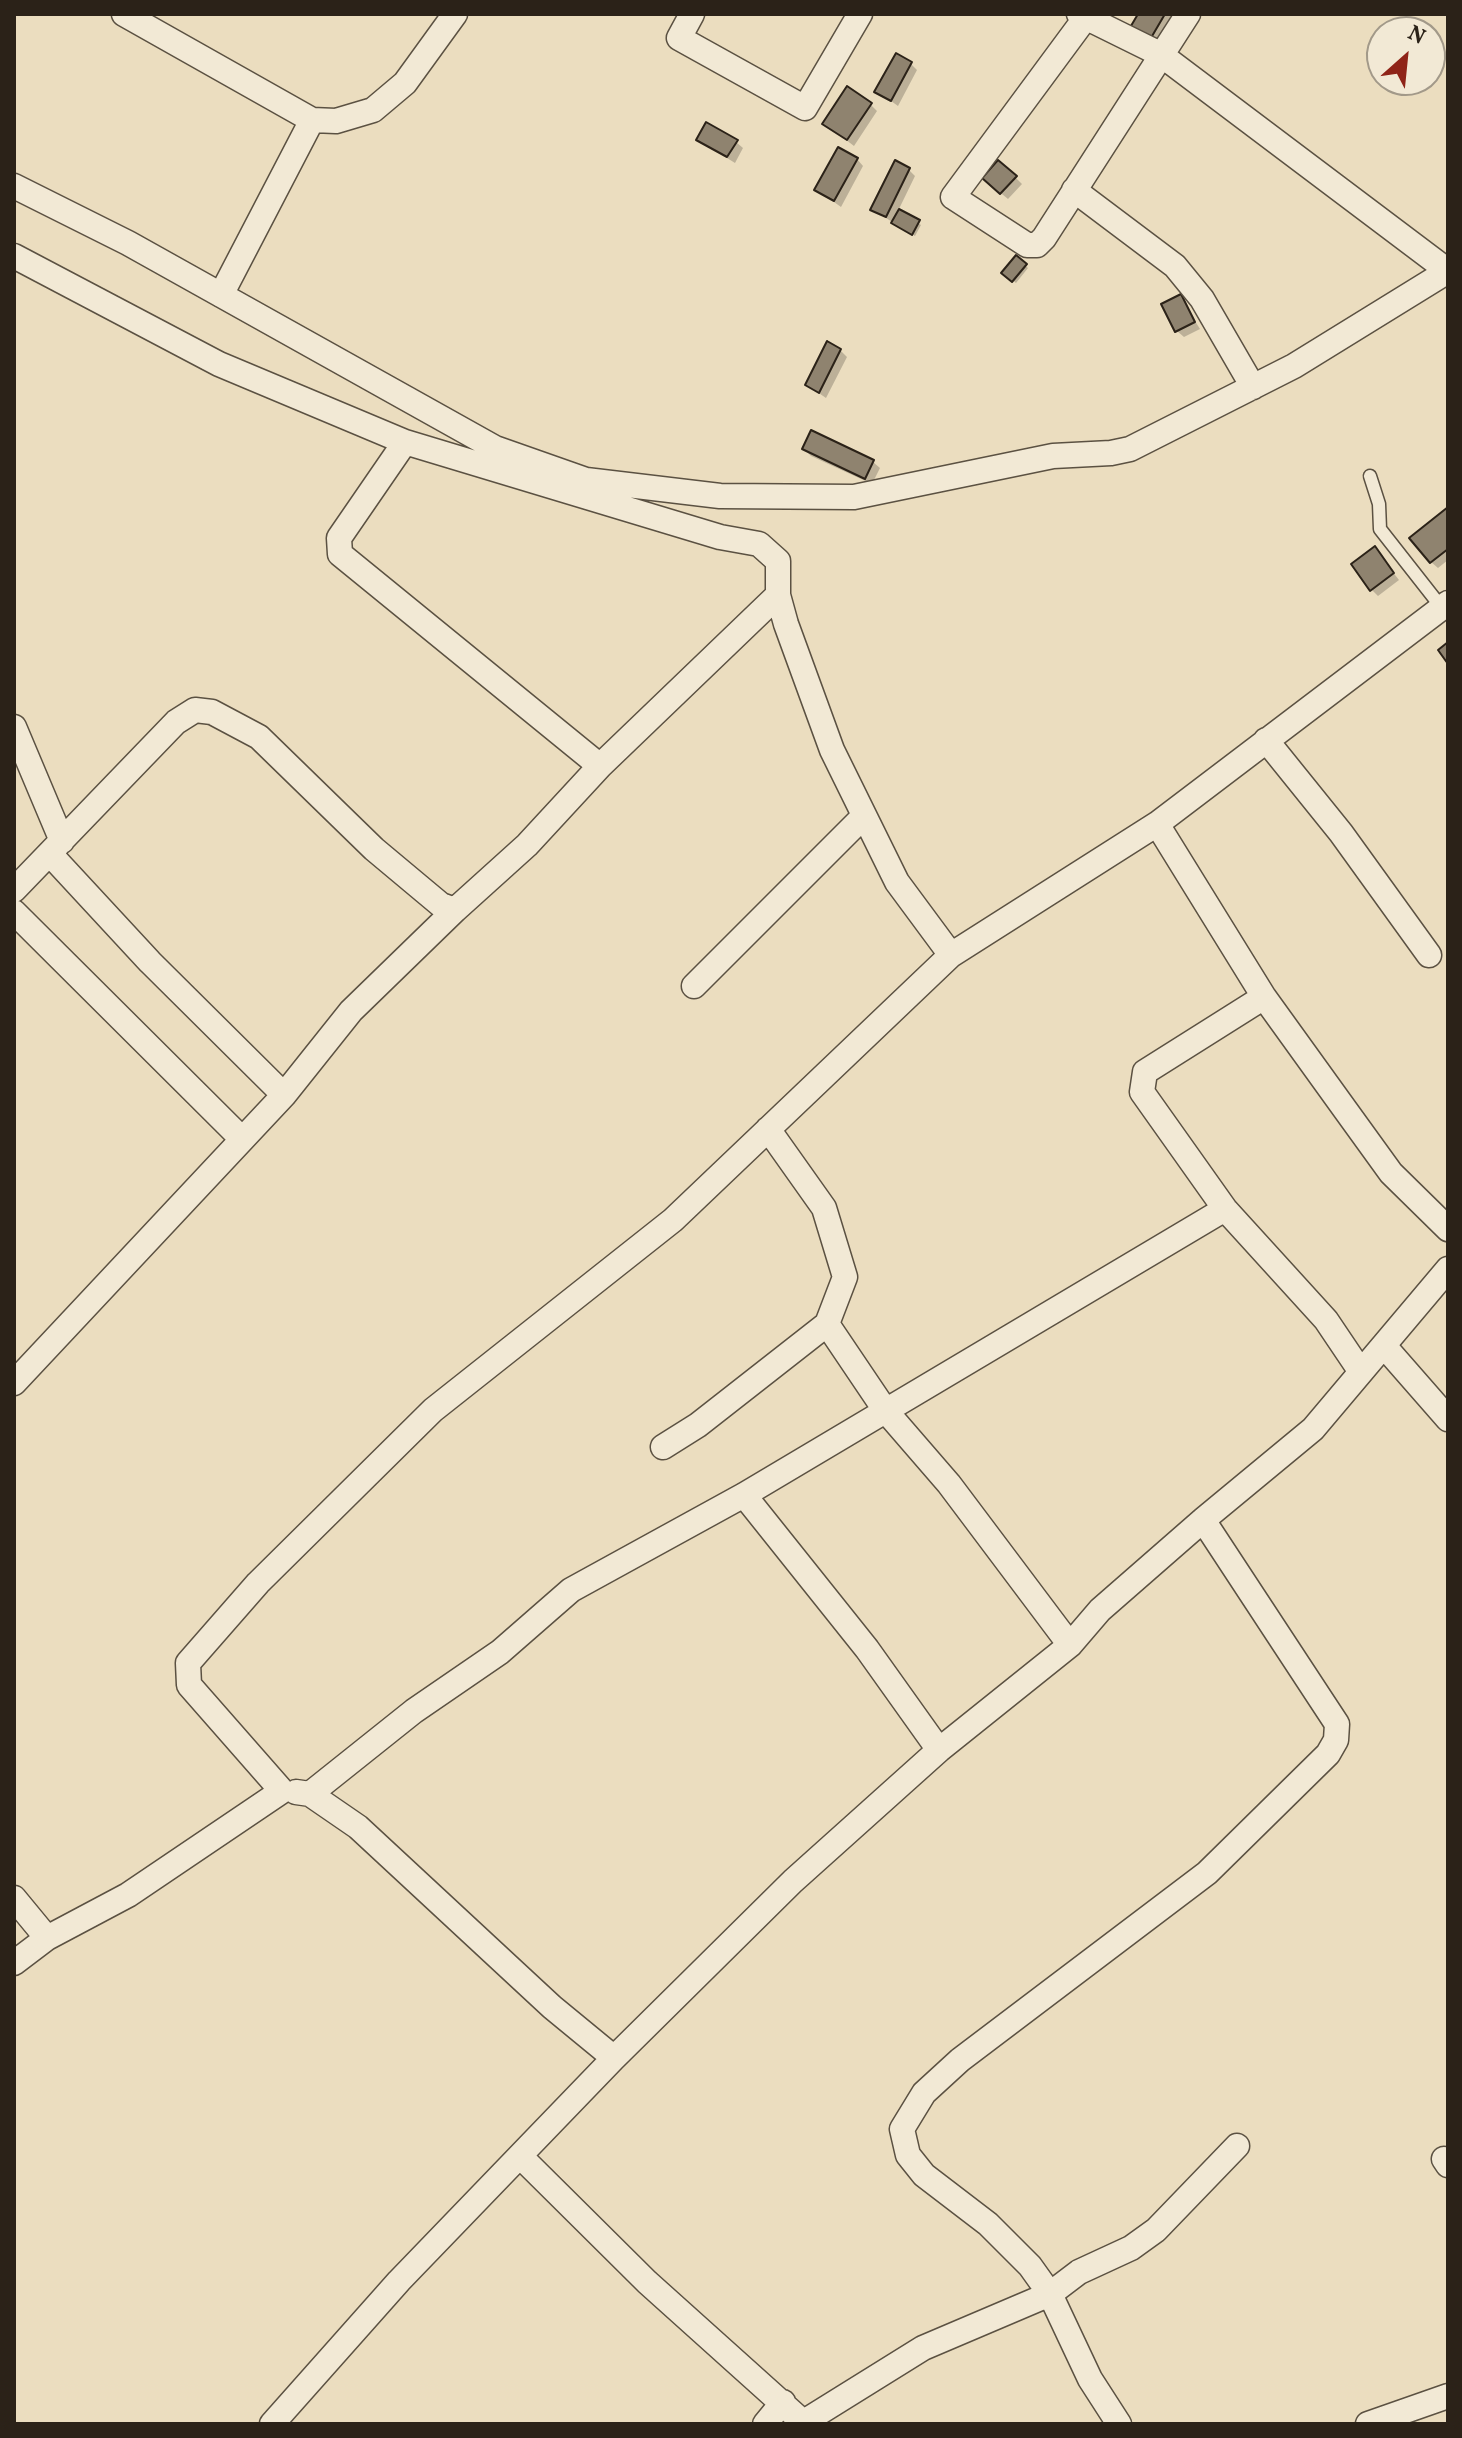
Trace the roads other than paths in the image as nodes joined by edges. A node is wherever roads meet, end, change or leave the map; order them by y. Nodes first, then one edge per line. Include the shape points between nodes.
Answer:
1 (124, 14) edge
2 (455, 14) edge
3 (692, 14) edge
4 (860, 14) edge
5 (1188, 14) edge
6 (1082, 16) edge
7 (1160, 54) junction
8 (312, 120) junction
9 (14, 186) edge
10 (1074, 190) junction
11 (14, 256) edge
12 (1448, 271) edge
13 (221, 295) junction
14 (1253, 387) junction
15 (405, 442) junction
16 (1370, 476) dead end
17 (778, 595) junction
18 (1445, 606) edge
19 (14, 727) edge
20 (1266, 740) junction
21 (600, 766) junction
22 (864, 816) junction
23 (1157, 824) junction
24 (56, 847) junction
25 (14, 890) edge
26 (455, 910) junction
27 (14, 912) edge
28 (951, 955) junction
29 (1429, 955) dead end
30 (694, 986) dead end
31 (1264, 997) junction
32 (284, 1095) junction
33 (768, 1129) junction
34 (242, 1139) junction
35 (1225, 1209) junction
36 (1448, 1229) edge
37 (1448, 1269) edge
38 (827, 1324) junction
39 (1385, 1347) junction
40 (1361, 1372) junction
41 (14, 1383) edge
42 (885, 1410) junction
43 (1448, 1419) edge
44 (663, 1447) dead end
45 (744, 1495) junction
46 (1203, 1520) junction
47 (1070, 1645) junction
48 (939, 1750) junction
49 (282, 1791) junction
50 (310, 1794) junction
51 (14, 1898) edge
52 (47, 1938) junction
53 (14, 1963) edge
54 (614, 2058) junction
55 (1237, 2146) dead end
56 (520, 2156) junction
57 (1050, 2294) junction
58 (1448, 2396) edge
59 (783, 2402) junction
60 (284, 2420) edge
61 (804, 2423) edge
62 (765, 2424) edge
63 (1119, 2424) edge
64 (1368, 2424) edge

1 - 8 street
2 - 8 street via 405,83 373,110 336,121
3 - 4 street via 679,38 805,108
5 - 7 street
6 - 7 street
6 - 10 street via 953,197 1027,245 1037,245
7 - 10 street
7 - 12 street
8 - 13 street
9 - 13 street
10 - 14 street via 1175,266 1202,299
11 - 15 street via 219,364
12 - 14 street
13 - 14 street via 495,448 586,480 720,496 854,497 1053,456 1111,453 1157,437
15 - 17 street via 720,537 759,544 778,561
15 - 21 street via 339,538 340,554
16 - 18 lane via 1380,529
17 - 21 street
17 - 22 street via 832,750
18 - 20 street
19 - 24 street
20 - 23 street
20 - 29 street
21 - 26 street via 527,845
22 - 28 street via 897,882
22 - 30 street
23 - 28 street
23 - 31 street
24 - 25 street
24 - 26 street via 176,722 195,710 212,712 259,737 374,849 441,905
24 - 32 street via 150,962
26 - 32 street via 351,1011
27 - 34 street
28 - 33 street
31 - 35 street via 1145,1072 1142,1092
31 - 36 street via 1391,1173
32 - 34 street
33 - 38 street via 824,1208 845,1277
33 - 49 street via 673,1220 433,1410 198,1648 188,1663 189,1685
34 - 41 street
35 - 40 street via 1326,1320
35 - 42 street
37 - 39 street
38 - 42 street
38 - 44 street
39 - 40 street
39 - 43 street
40 - 46 street via 1313,1429
42 - 45 street
42 - 47 street via 949,1484
45 - 48 street via 867,1649
45 - 50 street via 571,1590 500,1652 414,1711
46 - 47 street via 1100,1610
46 - 57 street via 1337,1724 1336,1740 1328,1754 1207,1873 960,2060 924,2093 902,2129 908,2155 924,2175 988,2224
47 - 48 street
48 - 54 street via 793,1881
49 - 50 street
49 - 52 street via 128,1895
50 - 54 street via 358,1827
51 - 52 street
52 - 53 street
54 - 56 street
55 - 57 street via 1156,2230
56 - 59 street via 647,2282
56 - 60 street via 399,2281
57 - 61 street via 923,2348
57 - 63 street via 1090,2379
58 - 64 street
59 - 61 street
59 - 62 street

